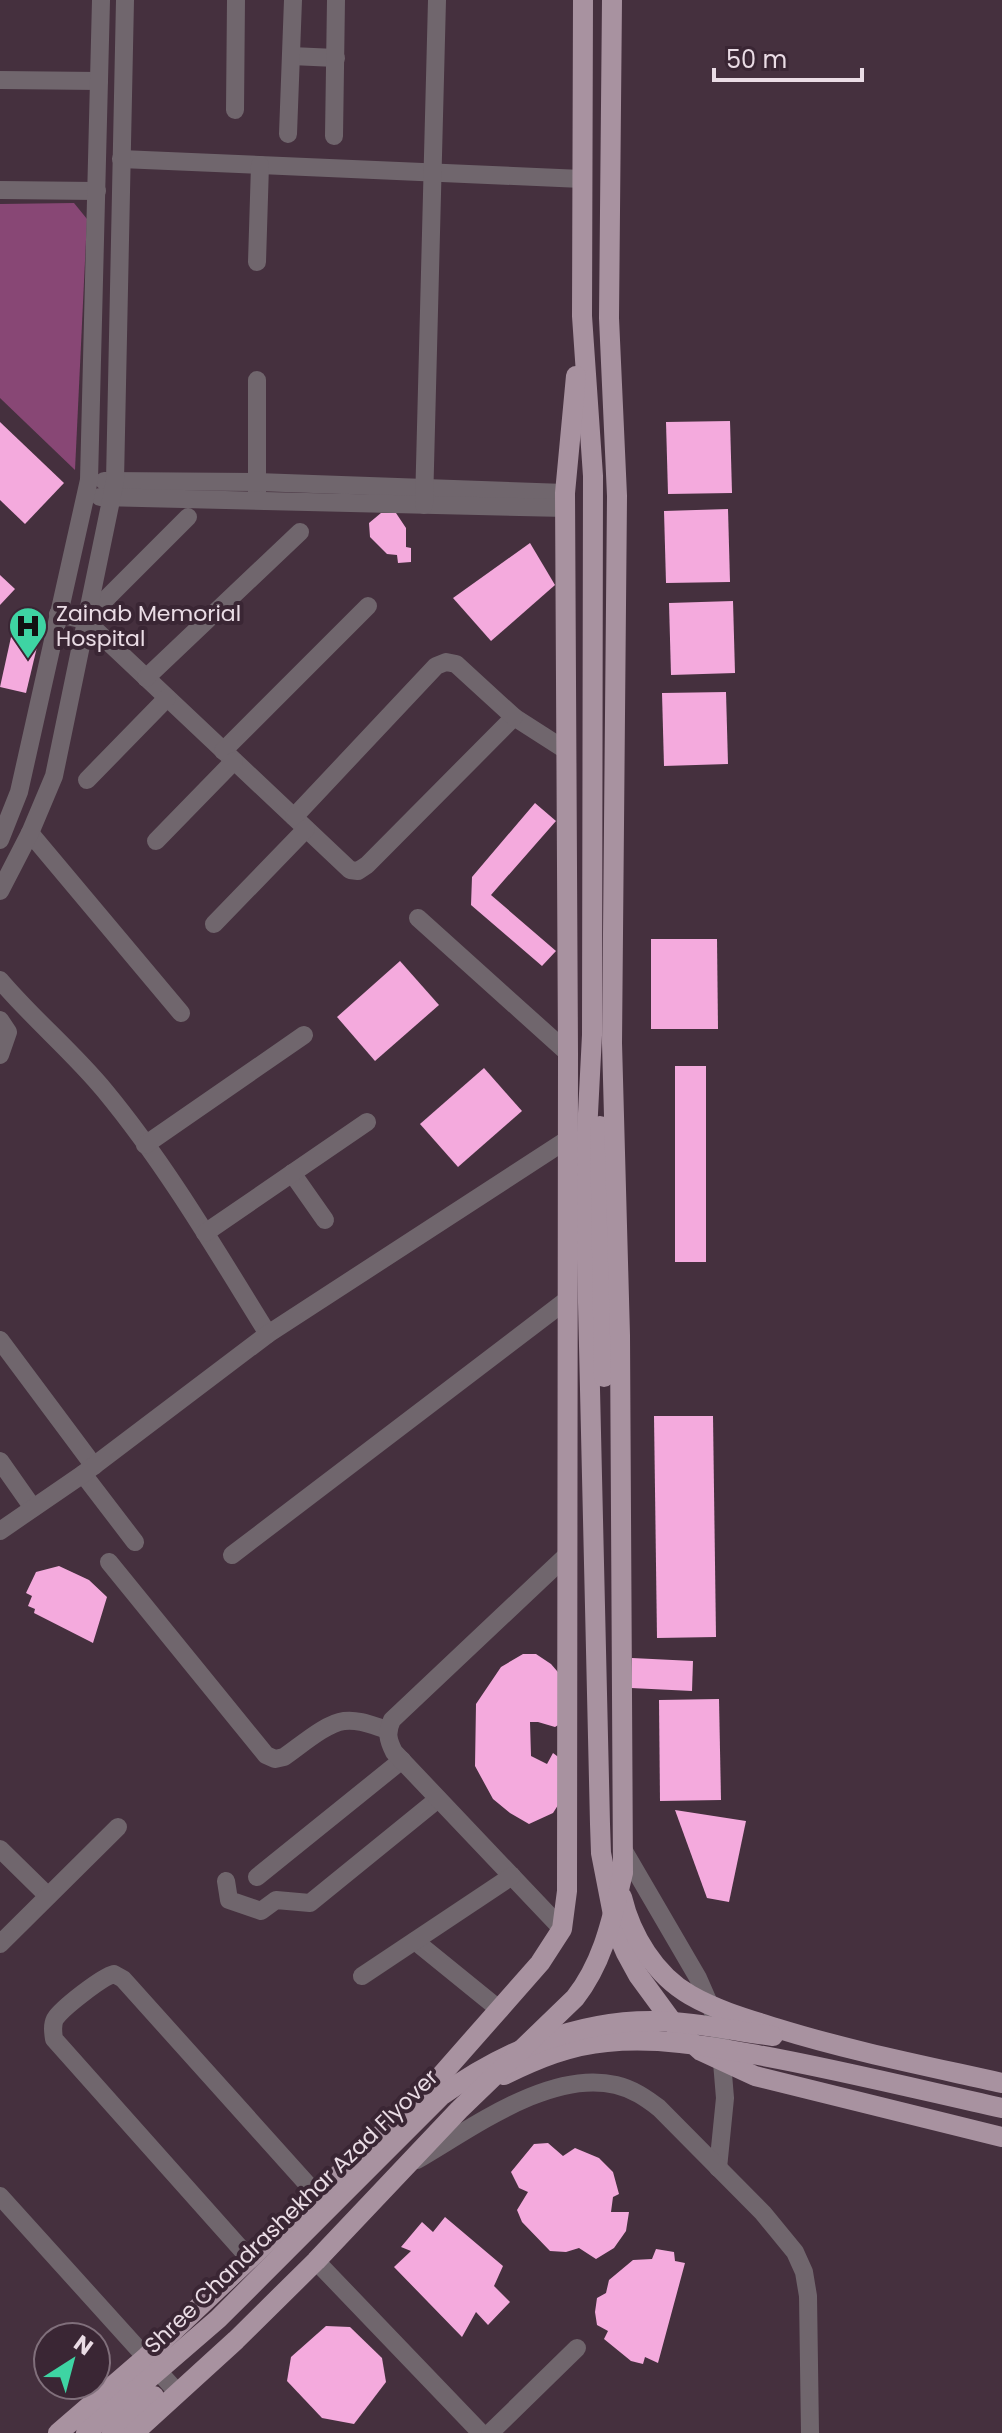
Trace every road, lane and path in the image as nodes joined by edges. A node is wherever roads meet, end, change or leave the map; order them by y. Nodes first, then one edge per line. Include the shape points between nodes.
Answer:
1 (101, 0) edge
2 (125, 0) edge
3 (236, 0) edge
4 (293, 0) edge
5 (336, 0) edge
6 (437, 0) edge
7 (583, 0) edge
8 (612, 0) edge
9 (291, 56) junction
10 (336, 58) junction
11 (0, 80) edge
12 (99, 81) junction
13 (235, 110) dead end
14 (288, 134) dead end
15 (334, 136) dead end
16 (121, 159) junction
17 (260, 165) junction
18 (433, 172) junction
19 (582, 179) junction
20 (0, 190) edge
21 (97, 191) junction
22 (257, 262) dead end
23 (582, 316) junction
24 (257, 380) dead end
25 (88, 488) junction
26 (113, 489) junction
27 (257, 492) junction
28 (424, 497) junction
29 (566, 501) junction
30 (188, 517) dead end
31 (300, 532) dead end
32 (368, 606) dead end
33 (58, 614) junction
34 (85, 620) junction
35 (146, 678) junction
36 (167, 698) junction
37 (514, 717) junction
38 (567, 751) junction
39 (228, 756) junction
40 (87, 780) dead end
41 (300, 823) junction
42 (30, 833) junction
43 (0, 840) edge
44 (156, 841) dead end
45 (0, 891) edge
46 (418, 918) dead end
47 (214, 924) dead end
48 (0, 980) edge
49 (181, 1013) dead end
50 (0, 1020) edge
51 (304, 1035) dead end
52 (612, 1043) junction
53 (568, 1048) junction
54 (0, 1055) edge
55 (613, 1079) junction
56 (367, 1122) dead end
57 (568, 1139) junction
58 (145, 1145) junction
59 (292, 1173) junction
60 (325, 1220) dead end
61 (205, 1233) junction
62 (568, 1299) junction
63 (268, 1334) junction
64 (0, 1340) edge
65 (0, 1461) edge
66 (88, 1470) junction
67 (33, 1508) junction
68 (0, 1531) edge
69 (135, 1542) dead end
70 (232, 1555) dead end
71 (567, 1555) junction
72 (109, 1562) dead end
73 (388, 1730) junction
74 (402, 1760) junction
75 (438, 1799) junction
76 (118, 1827) dead end
77 (0, 1849) edge
78 (624, 1851) junction
79 (512, 1876) junction
80 (257, 1877) dead end
81 (226, 1881) dead end
82 (48, 1896) junction
83 (562, 1929) junction
84 (415, 1941) junction
85 (0, 1944) edge
86 (362, 1976) dead end
87 (500, 2010) junction
88 (825, 2043) junction
89 (1002, 2083) edge
90 (1002, 2108) edge
91 (1002, 2137) edge
92 (408, 2165) junction
93 (718, 2168) junction
94 (317, 2195) junction
95 (0, 2196) edge
96 (250, 2259) junction
97 (316, 2261) junction
98 (577, 2348) dead end
99 (146, 2357) junction
100 (178, 2393) junction
101 (58, 2433) edge
102 (86, 2433) edge
103 (112, 2433) edge
104 (134, 2433) edge
105 (481, 2433) edge
106 (490, 2433) edge
107 (810, 2433) edge

1 - 12 street
2 - 16 street
3 - 13 street
4 - 9 street
5 - 10 street
6 - 18 street
7 - 19 main road
8 - 52 main road via 609,318 617,496
9 - 10 street
9 - 14 street
10 - 15 street
11 - 12 street
12 - 21 street
16 - 17 street
16 - 26 street
17 - 18 street
17 - 22 street
18 - 19 street
18 - 28 street
19 - 23 main road
20 - 21 street
21 - 25 street
23 - 29 main road
23 - 91 main road via 593,476 592,1035 585,1172 601,1853 616,1930 638,1975 679,2031 715,2059 803,2090
24 - 27 street
25 - 26 street
25 - 33 street
26 - 27 street
26 - 34 street
27 - 28 street
28 - 29 street
29 - 38 main road
30 - 34 street
31 - 35 street
32 - 39 street
33 - 34 street
33 - 43 street via 19,792
34 - 35 street
34 - 42 street via 54,776
35 - 36 street
36 - 39 street
36 - 40 street
37 - 38 street
37 - 41 street via 358,871 350,870
37 - 41 street via 456,664 436,666
38 - 53 main road
39 - 41 street
39 - 44 street
41 - 47 street
42 - 45 street
42 - 49 street
46 - 53 street
48 - 58 street via 102,1087
50 - 54 street via 8,1032
51 - 58 street
52 - 53 main road
52 - 55 main road
53 - 57 main road
55 - 78 main road
55 - 88 main road via 600,1104 616,1871 627,1920 646,1953 689,1994
56 - 59 street
57 - 62 main road
57 - 63 street
58 - 61 street
59 - 60 street
59 - 61 street
61 - 63 street
62 - 70 street
62 - 71 main road
63 - 66 street
64 - 66 street
65 - 67 street
66 - 67 street
66 - 69 street
67 - 68 street
71 - 73 street via 392,1720
71 - 83 main road via 567,1891
72 - 73 street via 266,1755 284,1757 343,1721
73 - 74 street via 388,1740
74 - 75 street
74 - 80 street
75 - 79 street
75 - 81 street via 310,1903 276,1900 261,1911 229,1900
76 - 82 street
77 - 82 street
78 - 92 main road via 603,1952 586,1984
78 - 93 street via 698,1978 719,2026 725,2098
79 - 83 street
79 - 84 street
82 - 85 street
83 - 87 main road
84 - 86 street
84 - 87 street
87 - 94 main road via 429,2089
88 - 89 main road
88 - 102 main road, Shree Chandrashekhar Azad Flyover via 655,2021 624,2022 568,2032 492,2062 441,2096 218,2319
90 - 103 main road, Shree Chandrashekhar Azad Flyover via 686,2042 585,2045 546,2055 459,2102 227,2332
92 - 93 street via 519,2101 598,2082 640,2093
92 - 97 main road
93 - 107 street via 795,2252 804,2272
94 - 96 main road
94 - 96 street via 123,1979 114,1974 104,1977 58,2015 54,2039
95 - 99 street
96 - 99 main road
97 - 100 main road
97 - 105 street
98 - 106 street
99 - 100 street
99 - 101 main road
100 - 104 main road

